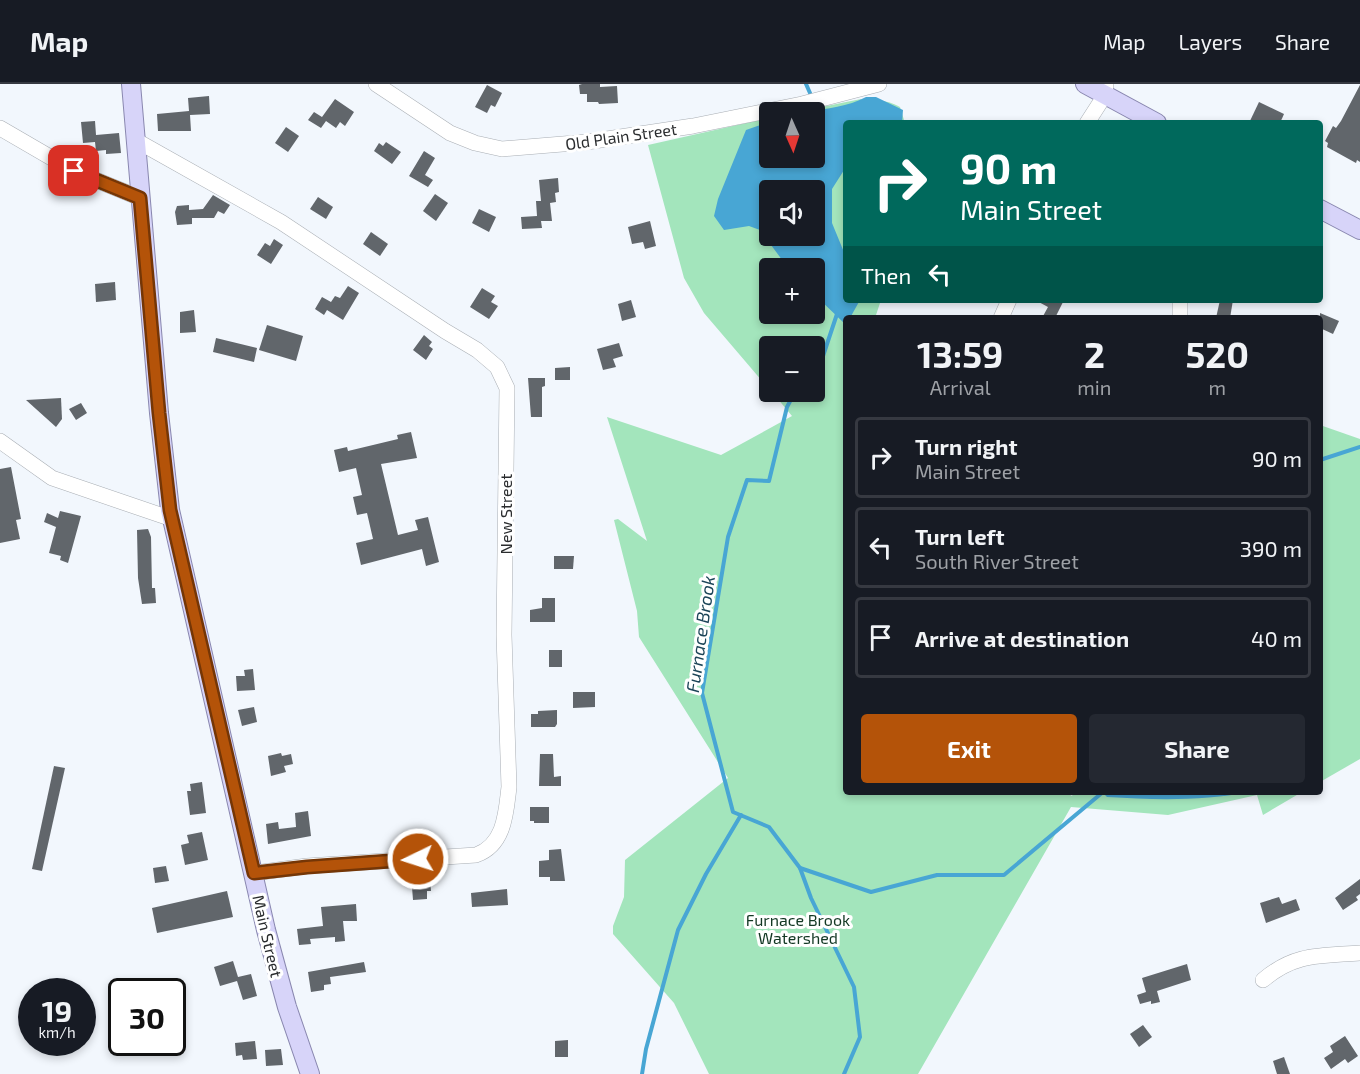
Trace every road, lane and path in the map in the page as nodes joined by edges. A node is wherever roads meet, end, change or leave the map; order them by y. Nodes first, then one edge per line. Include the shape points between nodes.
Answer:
1 (131, 84) edge
2 (376, 84) edge
3 (879, 84) edge
4 (1085, 84) edge
5 (1105, 90) edge
6 (1089, 120) edge
7 (1152, 120) edge
8 (0, 128) edge
9 (137, 141) junction
10 (140, 198) junction
11 (1323, 211) edge
12 (1360, 230) edge
13 (0, 441) edge
14 (172, 519) junction
15 (254, 873) junction
16 (1360, 953) edge
17 (1263, 980) dead end
18 (310, 1074) edge

1 - 9 main road, Main Street
2 - 3 street, Old Plain Street via 450,133 502,149 587,142 702,124
4 - 5 main road
5 - 6 street
5 - 7 main road
8 - 10 street via 74,171
9 - 10 main road, Main Street
9 - 15 street, New Street via 281,222 477,350 497,367 507,388 504,635 509,787 498,836 489,848 476,855
10 - 14 main road, Main Street
11 - 12 main road
13 - 14 street via 52,478
14 - 15 main road, Main Street
15 - 18 main road, Main Street via 279,981
16 - 17 street via 1290,961

